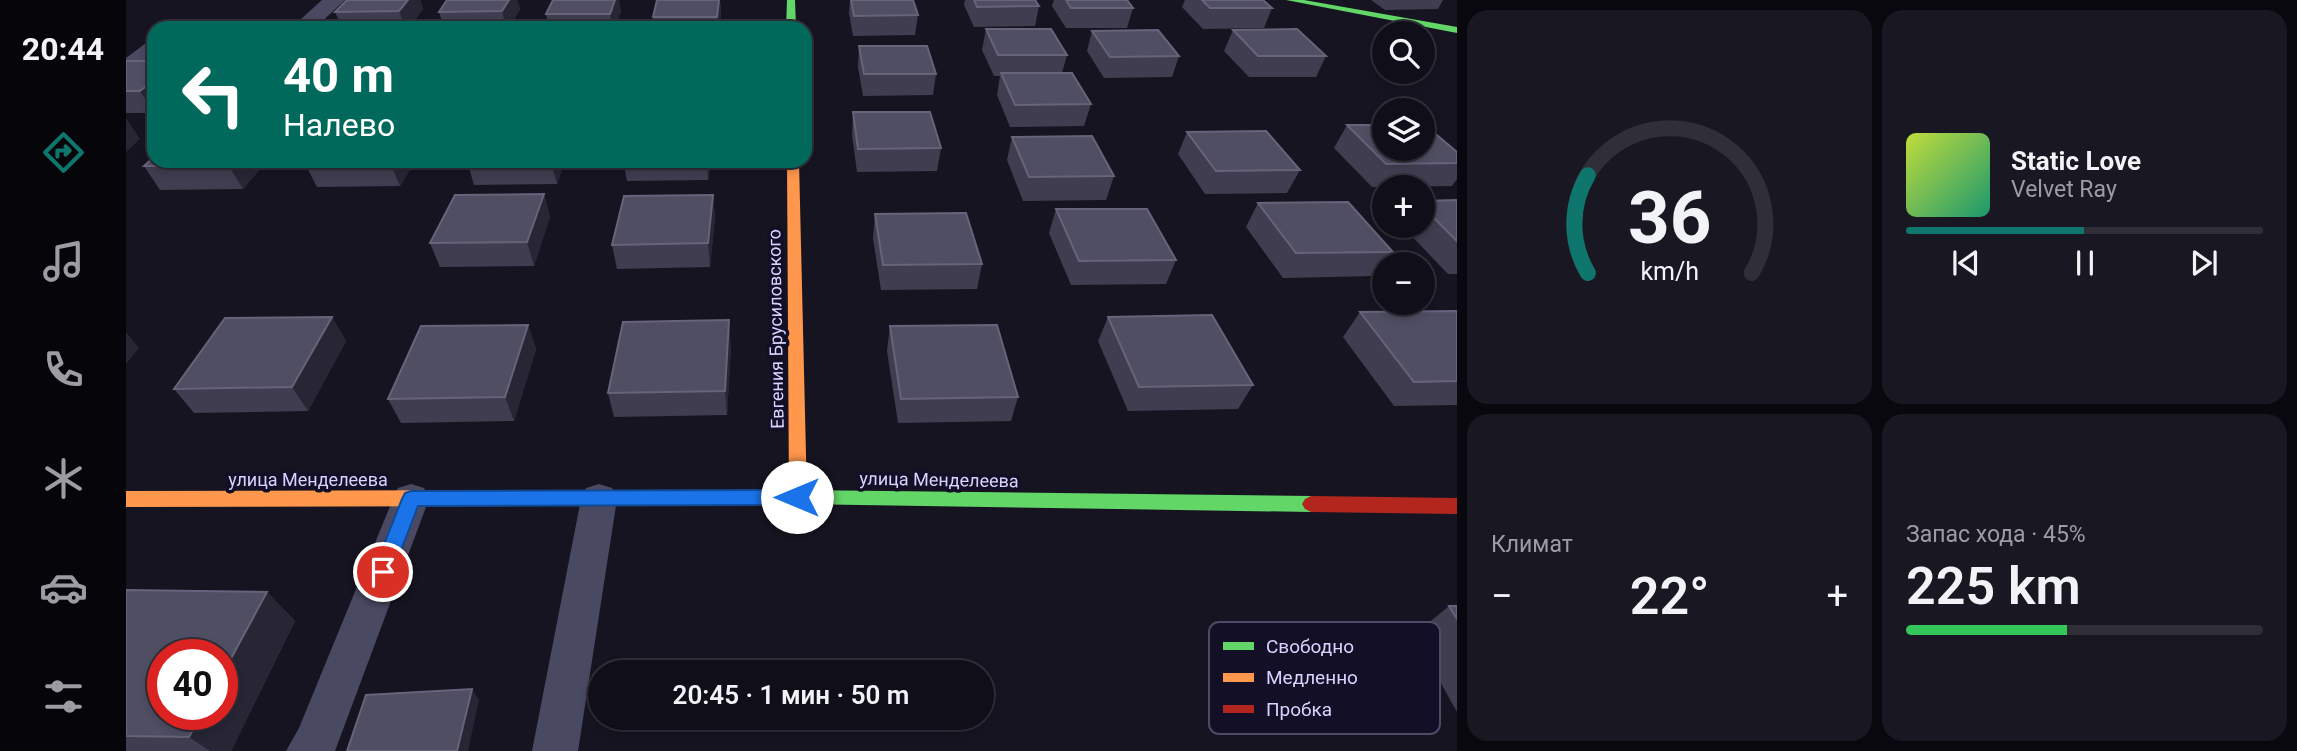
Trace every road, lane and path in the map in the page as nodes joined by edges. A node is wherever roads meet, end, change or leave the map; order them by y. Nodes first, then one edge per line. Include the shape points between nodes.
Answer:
1 (335, 0) edge
2 (791, 0) edge
3 (1290, 0) edge
4 (310, 21) edge
5 (791, 21) edge
6 (1457, 30) edge
7 (126, 47) edge
8 (147, 48) edge
9 (147, 53) edge
10 (126, 69) edge
11 (793, 168) edge
12 (797, 497) junction
13 (126, 499) edge
14 (411, 499) junction
15 (599, 499) junction
16 (1457, 506) edge
17 (309, 751) edge
18 (555, 751) edge

1 - 4 street
2 - 5 street
3 - 6 street
7 - 8 street
9 - 10 street
11 - 12 street, Евгения Брусиловского
12 - 15 street, улица Менделеева
12 - 16 street, улица Менделеева
13 - 14 street, улица Менделеева
14 - 15 street, улица Менделеева
14 - 17 lane
15 - 18 lane

